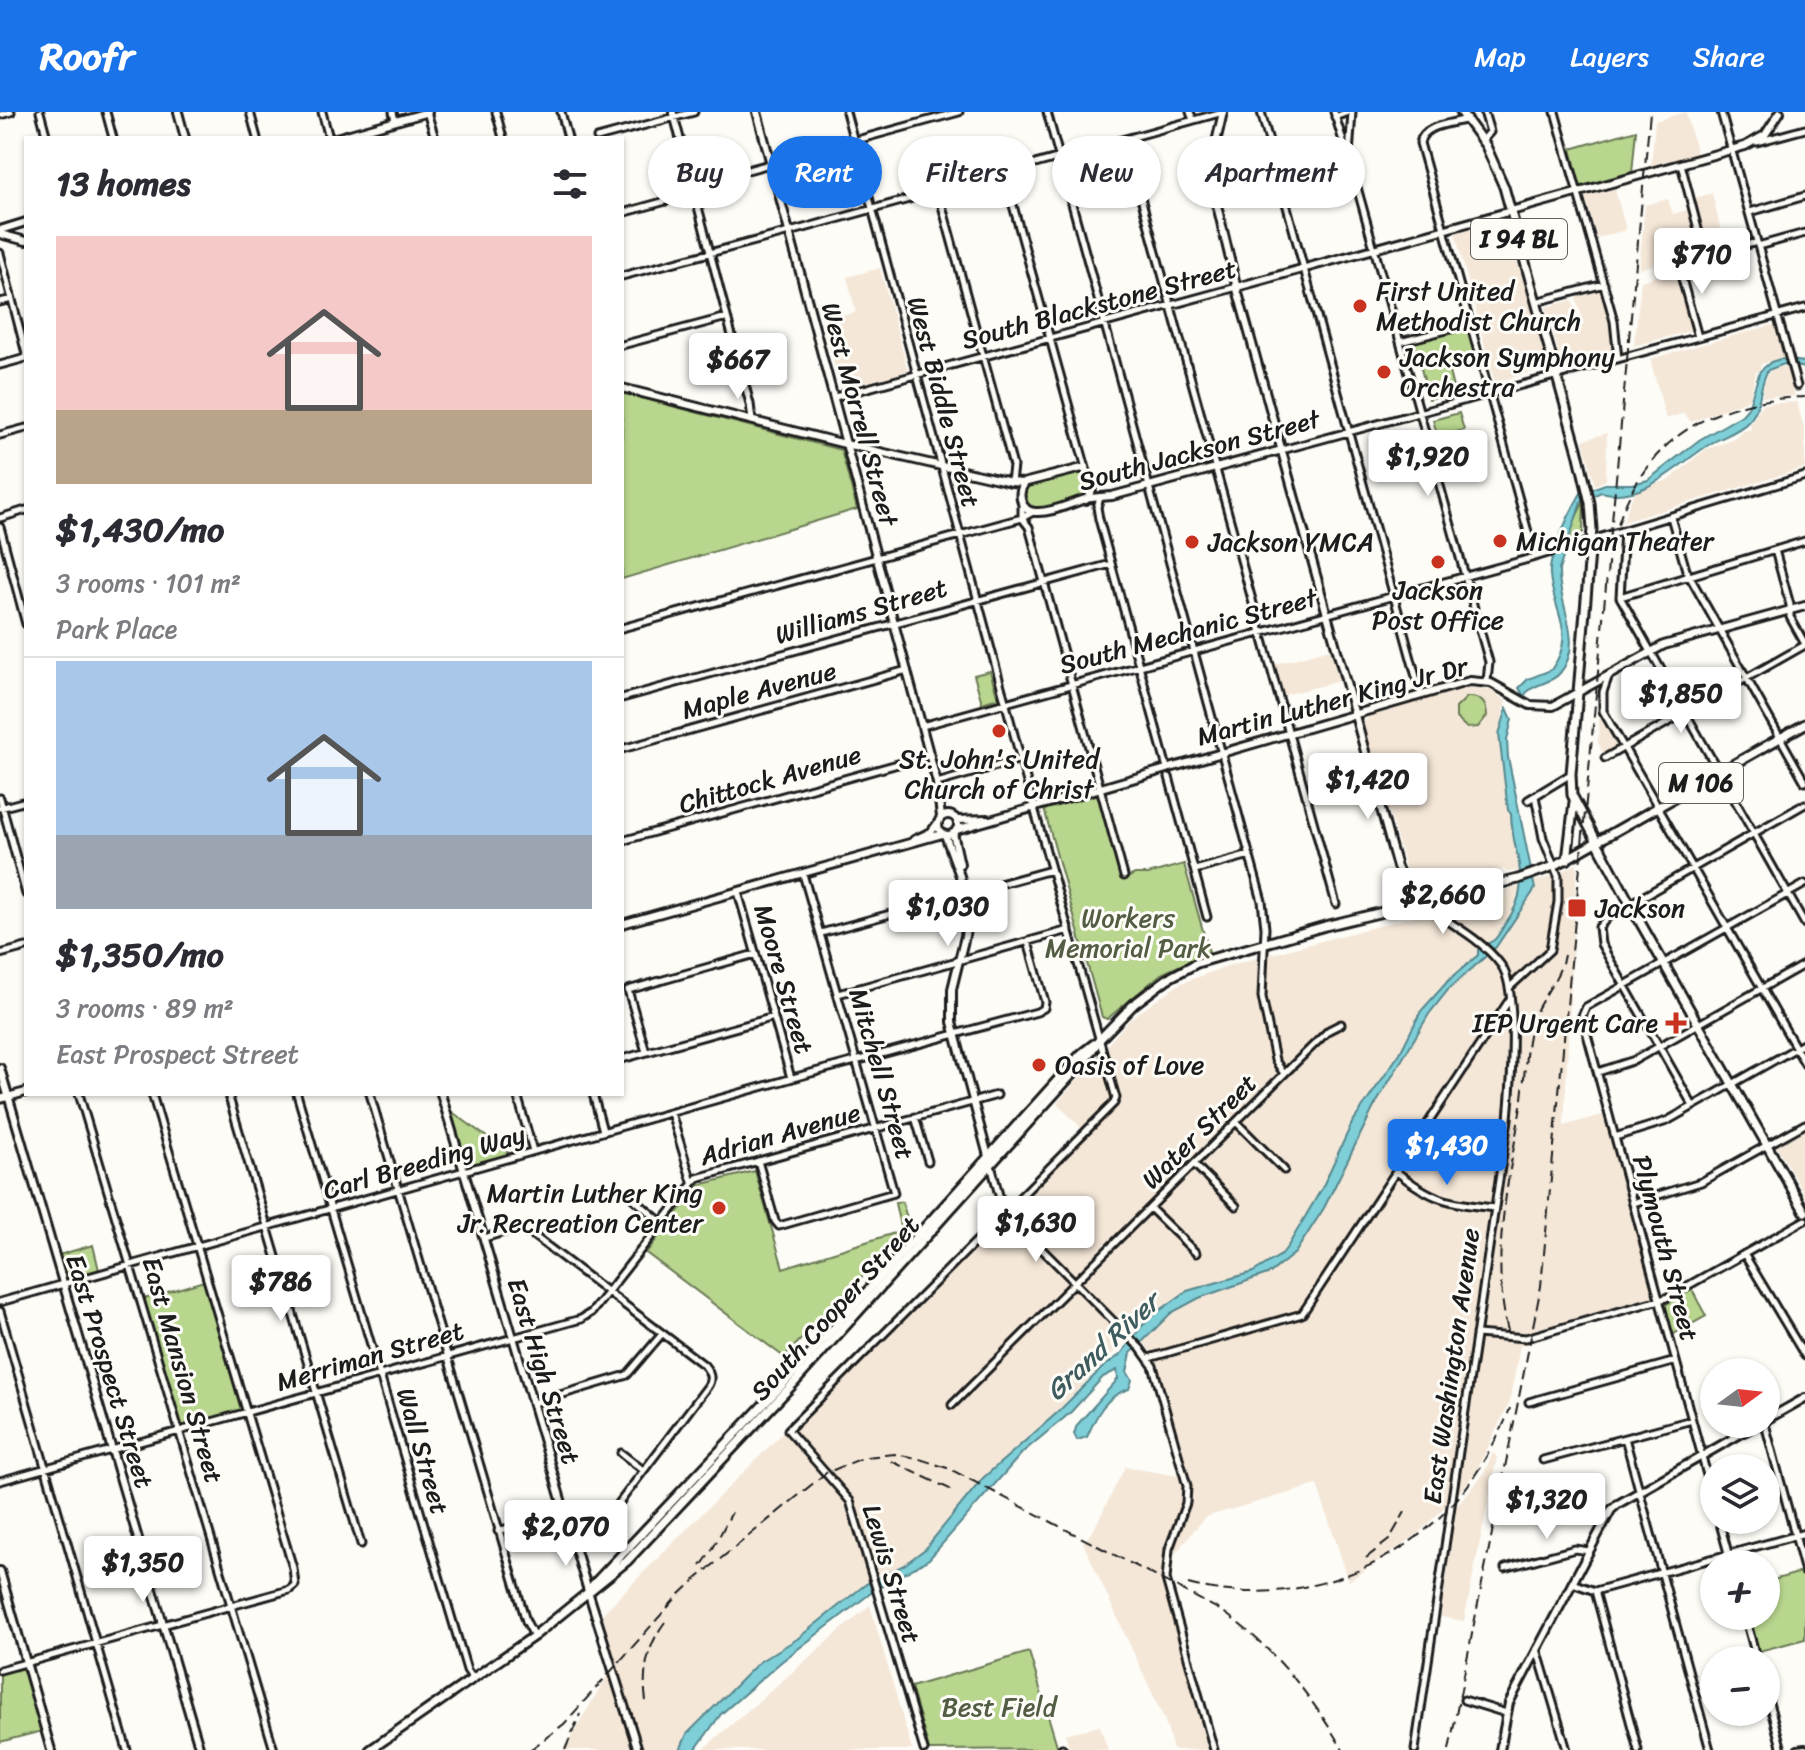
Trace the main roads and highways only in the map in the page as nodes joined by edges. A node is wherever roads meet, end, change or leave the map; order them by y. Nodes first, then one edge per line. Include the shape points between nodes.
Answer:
1 (1461, 112) edge
2 (1805, 724) edge
3 (1574, 800) junction
4 (1597, 843) junction
5 (1567, 860) junction
6 (1099, 1040) junction
7 (988, 1156) junction
8 (991, 1165) junction
9 (1805, 1212) edge
10 (588, 1591) junction
11 (370, 1750) edge

1 - 3 main road, I 94 BL via 1483,140 1502,179 1590,503 1571,774
2 - 4 main road, M 106
3 - 4 main road, I 94 BL
3 - 5 main road
4 - 5 main road, South Cooper Street
4 - 9 main road, I 94 BL
5 - 6 main road, South Cooper Street via 1533,875 1216,956 1175,974 1134,1004
6 - 7 main road, South Cooper Street
6 - 8 main road, South Cooper Street
7 - 8 main road
7 - 10 main road, South Cooper Street
8 - 10 main road, South Cooper Street via 665,1523
10 - 11 main road, South Cooper Street via 474,1680

